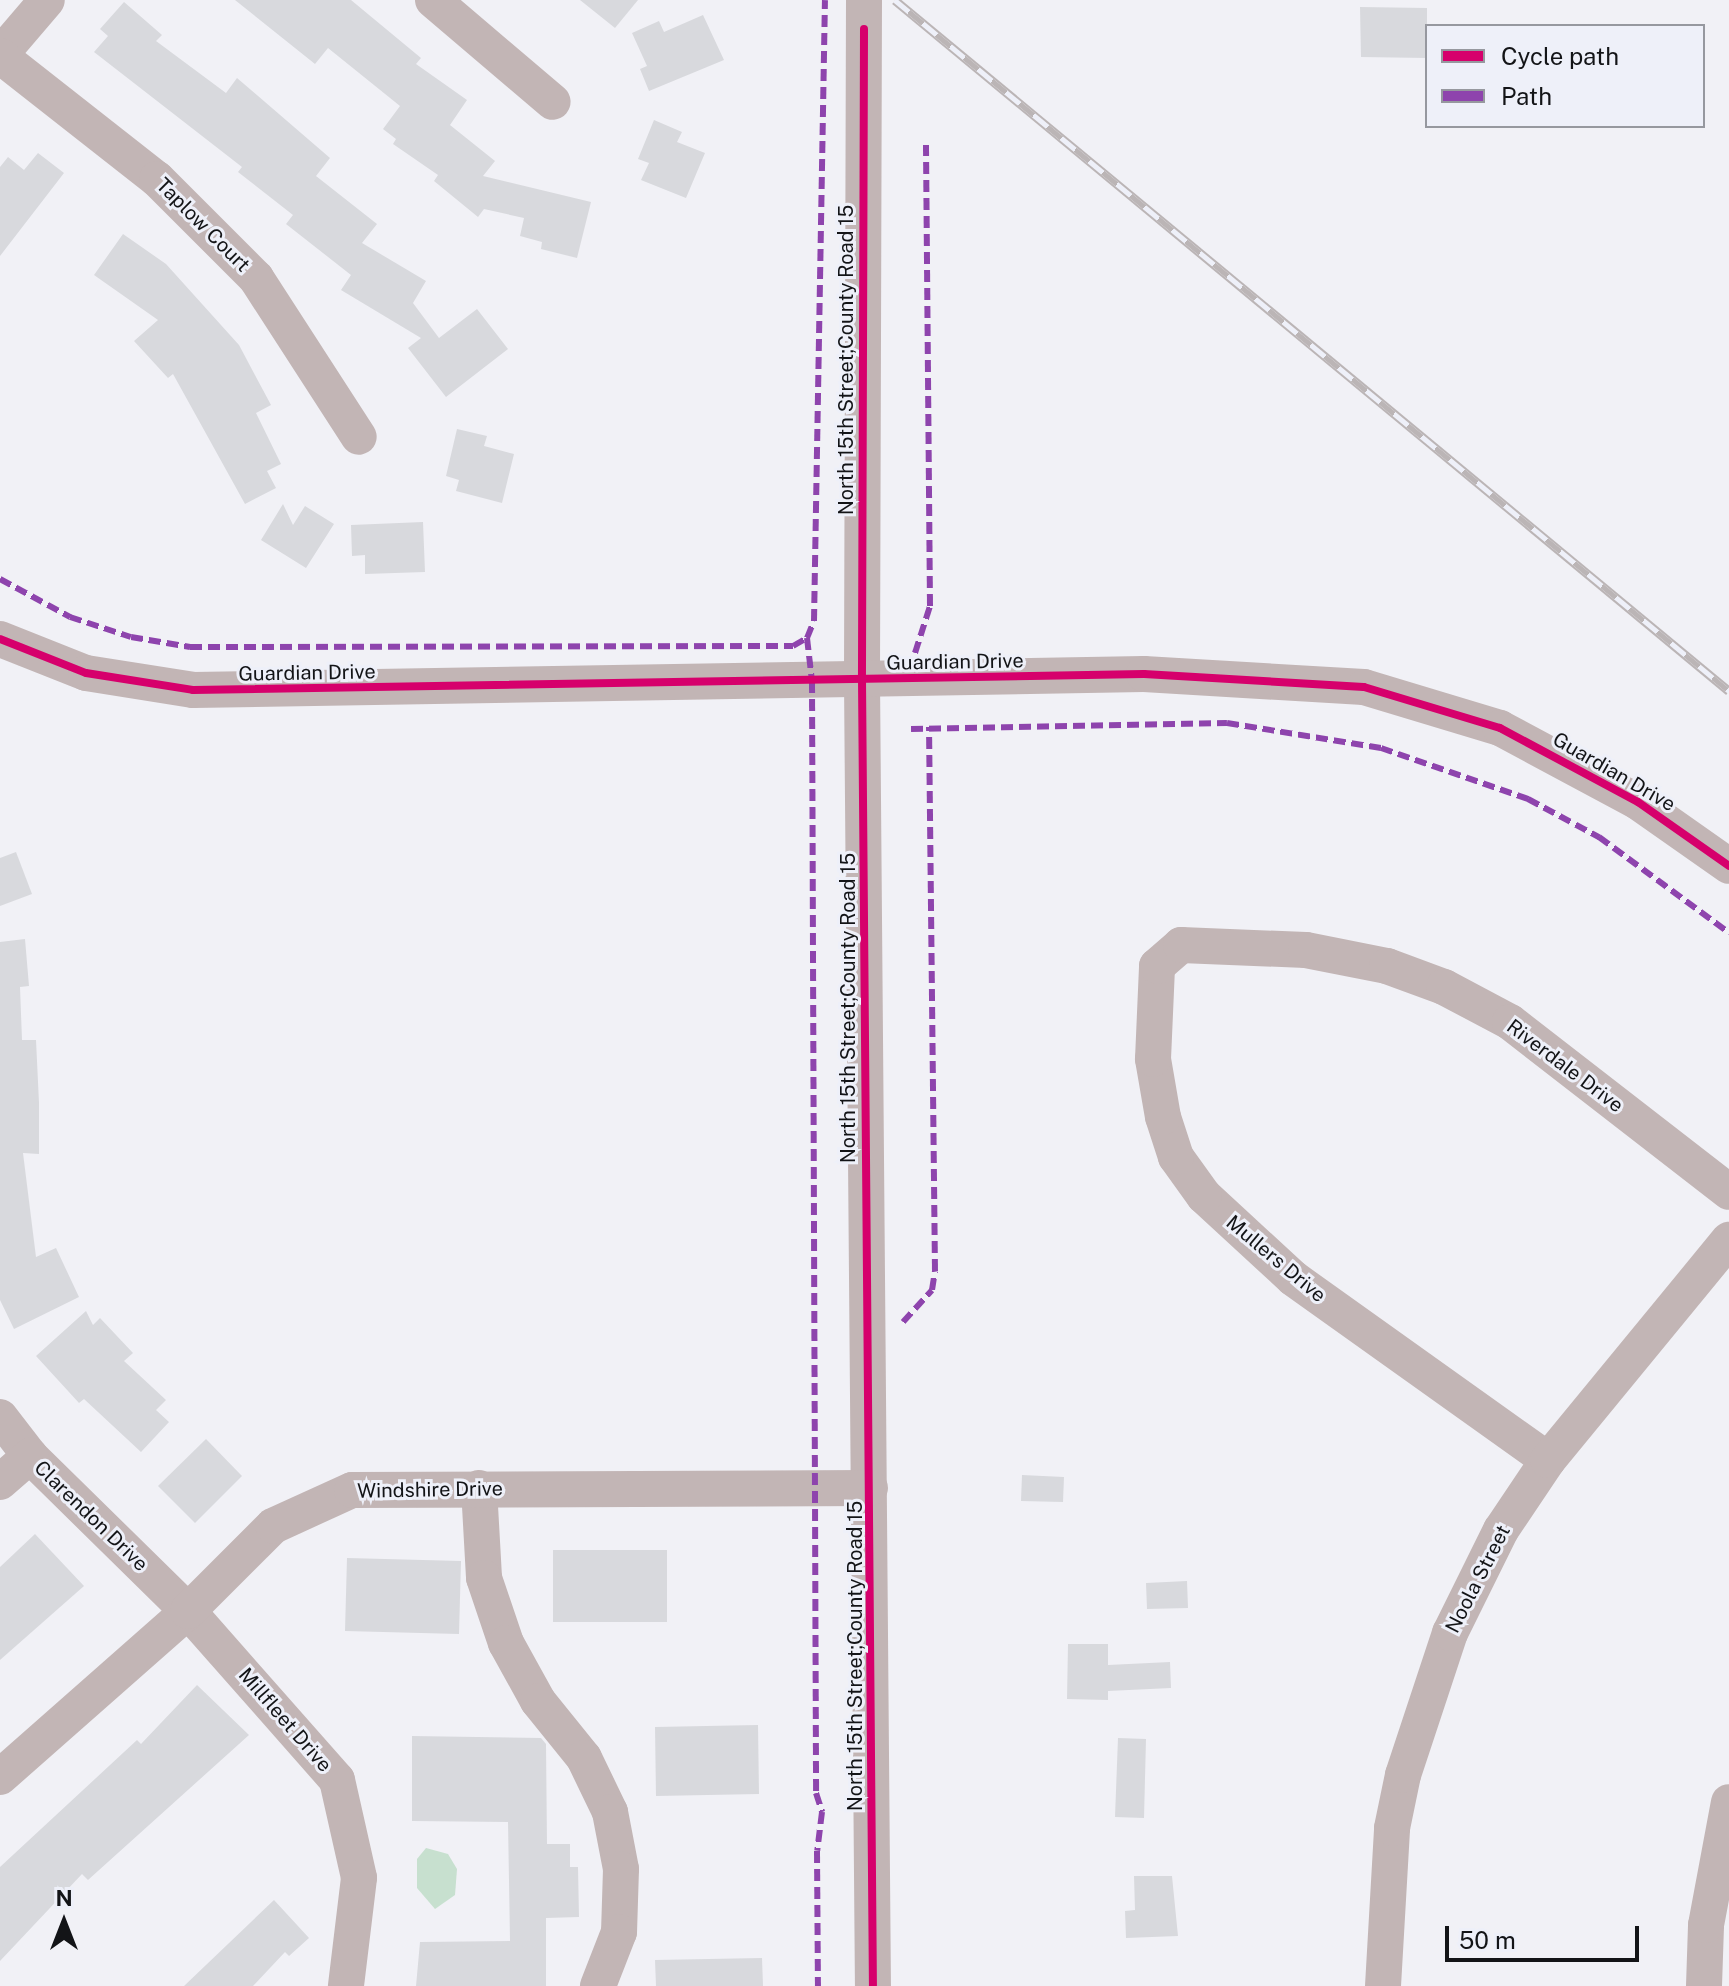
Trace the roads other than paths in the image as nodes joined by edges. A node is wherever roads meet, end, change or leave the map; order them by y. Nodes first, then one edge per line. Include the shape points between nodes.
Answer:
1 (47, 0) edge
2 (433, 0) edge
3 (864, 0) edge
4 (0, 56) edge
5 (553, 102) dead end
6 (359, 437) dead end
7 (0, 639) edge
8 (862, 680) junction
9 (1729, 866) edge
10 (1157, 966) joint
11 (1729, 1192) edge
12 (1729, 1240) edge
13 (0, 1417) edge
14 (30, 1456) junction
15 (1548, 1460) junction
16 (0, 1482) edge
17 (479, 1488) junction
18 (870, 1488) junction
19 (188, 1611) junction
20 (0, 1777) edge
21 (1729, 1802) edge
22 (346, 1986) edge
23 (598, 1986) edge
24 (873, 1986) edge
25 (1383, 1986) edge
26 (1704, 1986) edge

1 - 4 street
2 - 5 street
3 - 8 street, North 15th Street;County Road 15
4 - 6 street, Taplow Court via 157,179 256,278
7 - 8 street, Guardian Drive via 86,673 193,690
8 - 9 street, Guardian Drive via 1144,674 1364,687 1500,728 1638,802
8 - 18 street, North 15th Street;County Road 15
10 - 11 street, Riverdale Drive via 1168,953 1192,943 1306,950 1387,966 1444,987 1510,1022
10 - 15 street, Mullers Drive via 1153,1059 1163,1117 1176,1157 1204,1196 1293,1278
12 - 15 street, Noola Street
13 - 14 street, Clarendon Drive
14 - 16 street
14 - 19 street, Clarendon Drive
15 - 25 street, Noola Street via 1488,1556 1450,1633 1417,1722 1392,1828
17 - 18 street, Windshire Drive
17 - 19 street, Windshire Drive via 352,1490 273,1526
17 - 23 street via 484,1578 506,1643 538,1701 584,1758 610,1812 621,1869 619,1932
18 - 24 street, North 15th Street;County Road 15
19 - 20 street, Windshire Drive
19 - 22 street, Millfleet Drive via 337,1780 359,1878
21 - 26 street via 1706,1925

